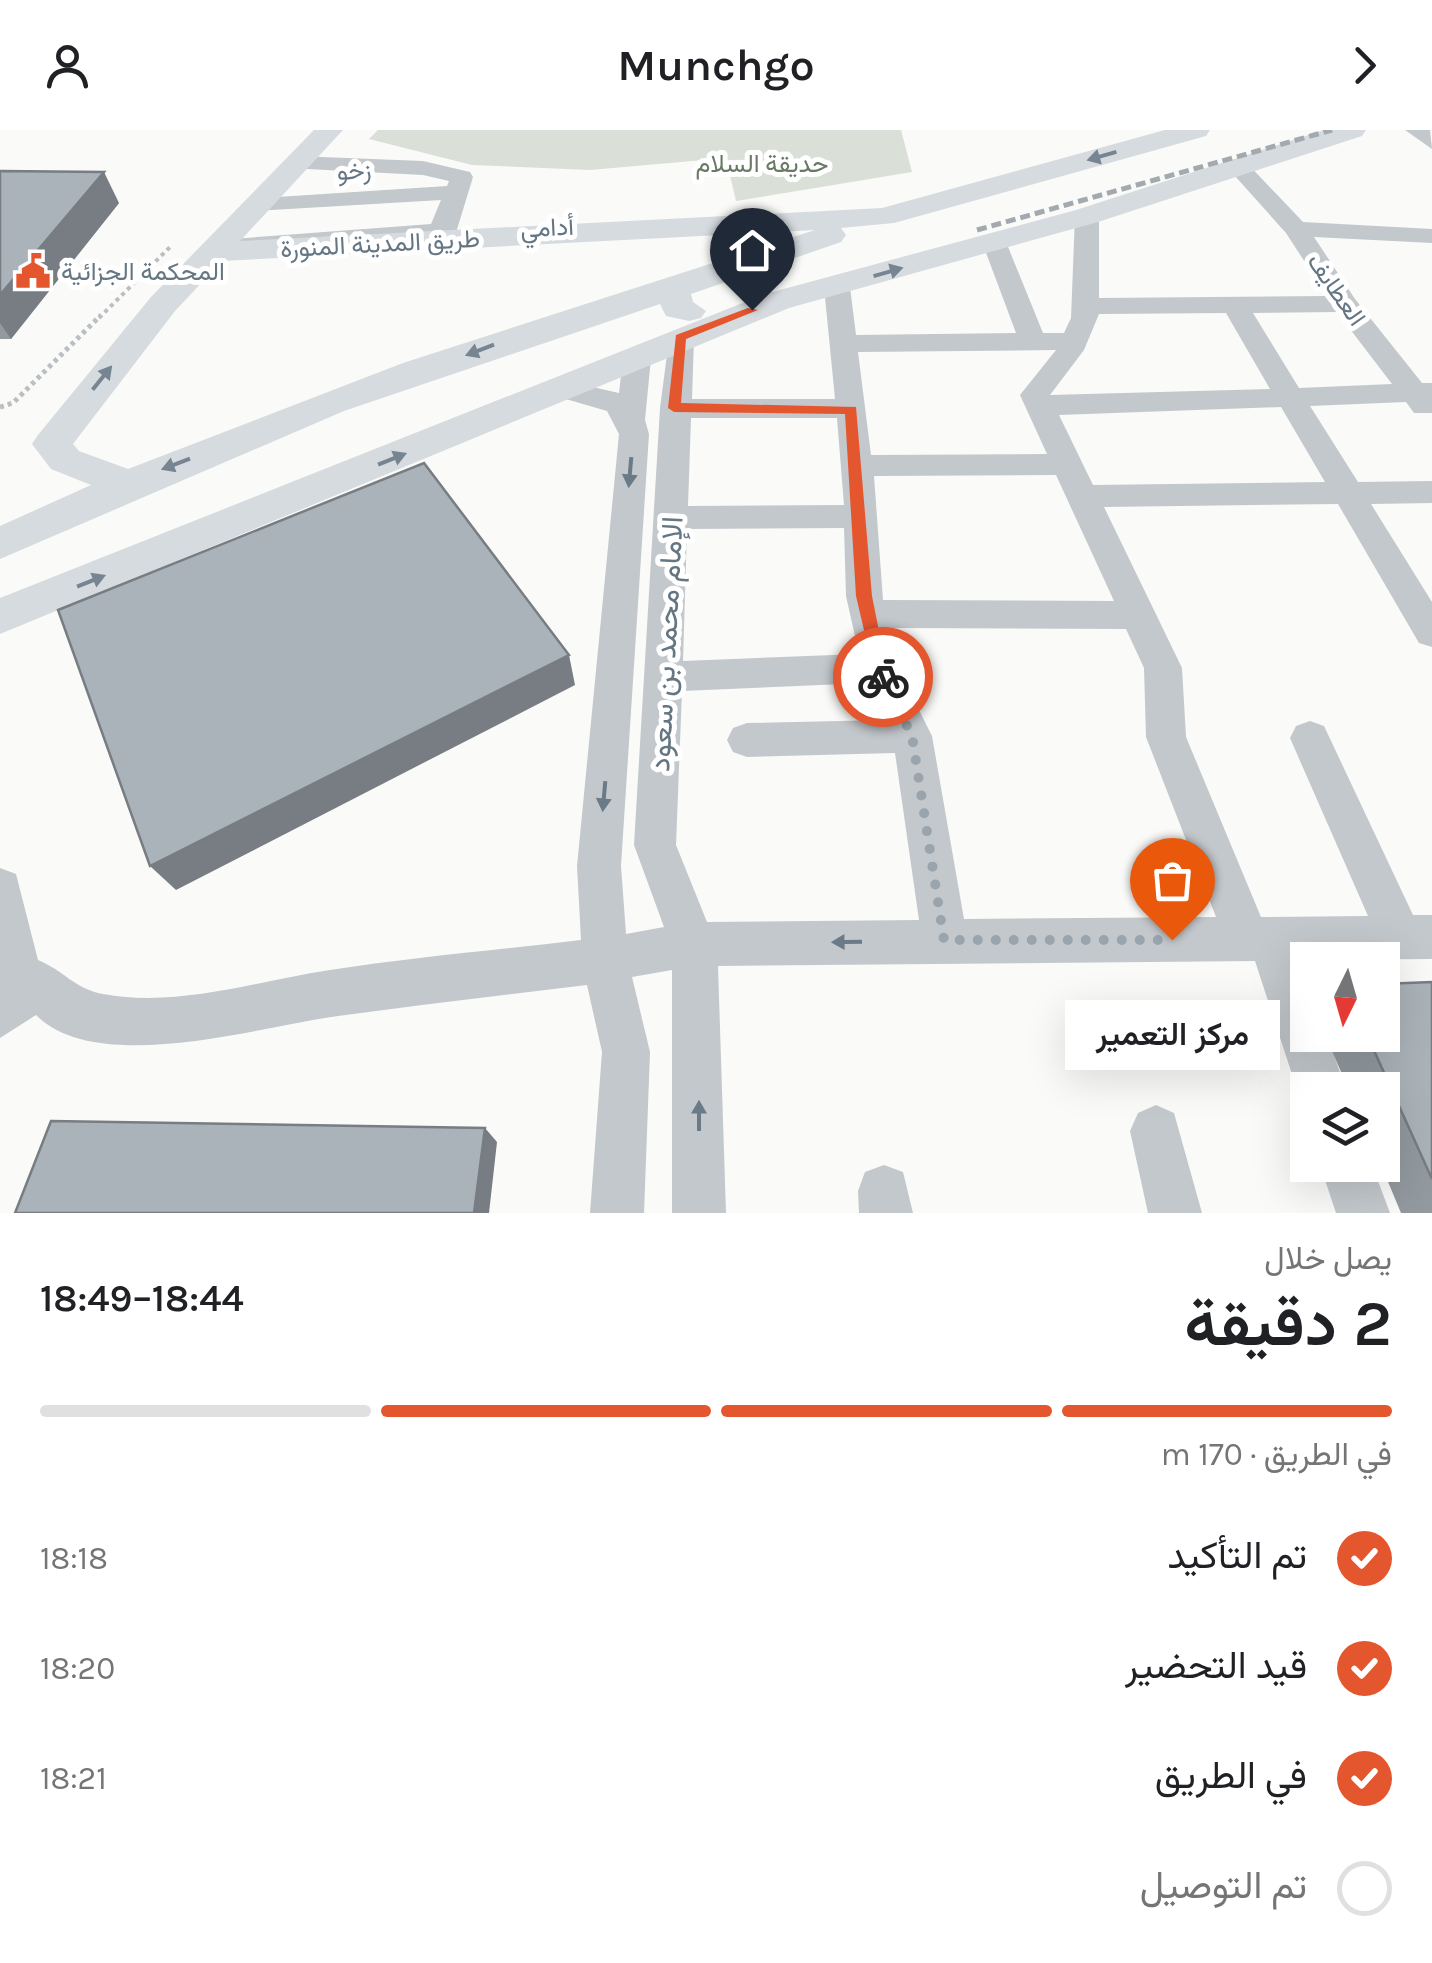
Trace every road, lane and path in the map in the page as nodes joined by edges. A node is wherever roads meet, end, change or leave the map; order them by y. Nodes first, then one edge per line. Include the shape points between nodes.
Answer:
1 (328, 130) edge
2 (1196, 130) edge
3 (1352, 130) edge
4 (1416, 130) edge
5 (1432, 142) edge
6 (296, 163) junction
7 (1238, 166) junction
8 (456, 192) junction
9 (255, 204) junction
10 (1087, 216) junction
11 (883, 217) junction
12 (1296, 229) junction
13 (440, 232) junction
14 (1432, 236) edge
15 (994, 242) junction
16 (213, 252) junction
17 (838, 287) junction
18 (674, 289) junction
19 (1345, 304) junction
20 (1235, 305) junction
21 (1083, 306) junction
22 (727, 320) junction
23 (543, 326) junction
24 (1074, 341) junction
25 (1033, 342) junction
26 (845, 344) junction
27 (654, 350) junction
28 (562, 389) junction
29 (1423, 392) edge
30 (1291, 397) junction
31 (1040, 406) junction
32 (674, 408) junction
33 (852, 410) junction
34 (1432, 416) edge
35 (632, 418) junction
36 (1066, 464) junction
37 (858, 466) junction
38 (124, 483) junction
39 (1432, 492) edge
40 (1349, 493) junction
41 (1082, 496) junction
42 (862, 516) junction
43 (674, 518) junction
44 (0, 544) edge
45 (868, 614) junction
46 (1138, 615) junction
47 (0, 617) edge
48 (1432, 633) edge
49 (881, 668) junction
50 (663, 677) junction
51 (912, 736) junction
52 (1310, 738) dead end
53 (747, 740) dead end
54 (0, 890) edge
55 (1416, 937) edge
56 (944, 940) junction
57 (1259, 940) junction
58 (693, 944) junction
59 (604, 960) junction
60 (14, 994) edge
61 (1314, 1072) edge
62 (1156, 1131) dead end
63 (1352, 1182) edge
64 (617, 1213) edge
65 (700, 1213) edge
66 (1175, 1213) edge
67 (1363, 1213) edge

1 - 6 main road
2 -> 11 main road, طريق المدينة المنورة
3 - 7 main road
4 - 5 street
6 - 8 street via 423,168 462,177
6 - 9 main road
7 - 10 main road
7 - 12 street, العطايف
8 - 9 street, زخو
8 - 13 street
9 - 16 main road
10 - 15 main road
10 - 21 street
11 - 13 street, أدامي
11 - 16 main road, طريق المدينة المنورة
11 - 18 main road, طريق المدينة المنورة
12 - 14 street
12 - 19 street, العطايف
13 - 16 street, أدامي via 246,242
17 -> 15 main road
15 - 25 street
38 -> 16 main road via 64,460 52,444 162,304
17 - 22 main road
17 - 26 street
18 - 22 main road via 678,309
18 - 23 main road, طريق المدينة المنورة
19 - 20 street
19 - 29 street, العطايف
20 - 21 street
20 - 30 street
21 - 24 street
22 - 27 main road
23 - 27 main road via 600,326
23 -> 38 main road, طريق المدينة المنورة
24 - 25 street
24 - 31 street via 1035,396
25 - 26 street
26 - 33 street
27 - 28 main road
27 - 32 street, الإمام محمد بن سعود
27 - 35 street, الإمام محمد بن سعود
28 - 35 street via 612,400
47 -> 28 main road
29 - 30 street
29 - 34 street, العطايف
30 - 31 street
30 - 40 street
31 - 36 street
32 - 33 street
32 - 43 street, الإمام محمد بن سعود
33 - 37 street
35 -> 59 street, الإمام محمد بن سعود via 599,866
36 - 37 street
36 - 41 street
37 - 42 street
38 - 44 main road, طريق المدينة المنورة
39 - 40 street
40 - 41 street
40 - 48 street
41 - 46 street
42 - 43 street
42 - 45 street
43 - 50 street, الإمام محمد بن سعود
45 - 46 street
45 - 49 street
46 - 57 street via 1163,668 1166,737
49 - 50 street
49 - 51 street
50 - 58 street, الإمام محمد بن سعود via 655,844
51 - 53 street
51 - 56 street
52 - 55 street
54 - 60 street
55 - 57 street
56 - 57 street
56 -> 58 street
57 - 61 street
58 - 59 street
65 -> 58 street, الإمام محمد بن سعود
59 - 60 street via 332,993 183,1020 107,1019
59 - 64 street, الإمام محمد بن سعود via 626,1052
62 - 66 street
63 - 67 street

